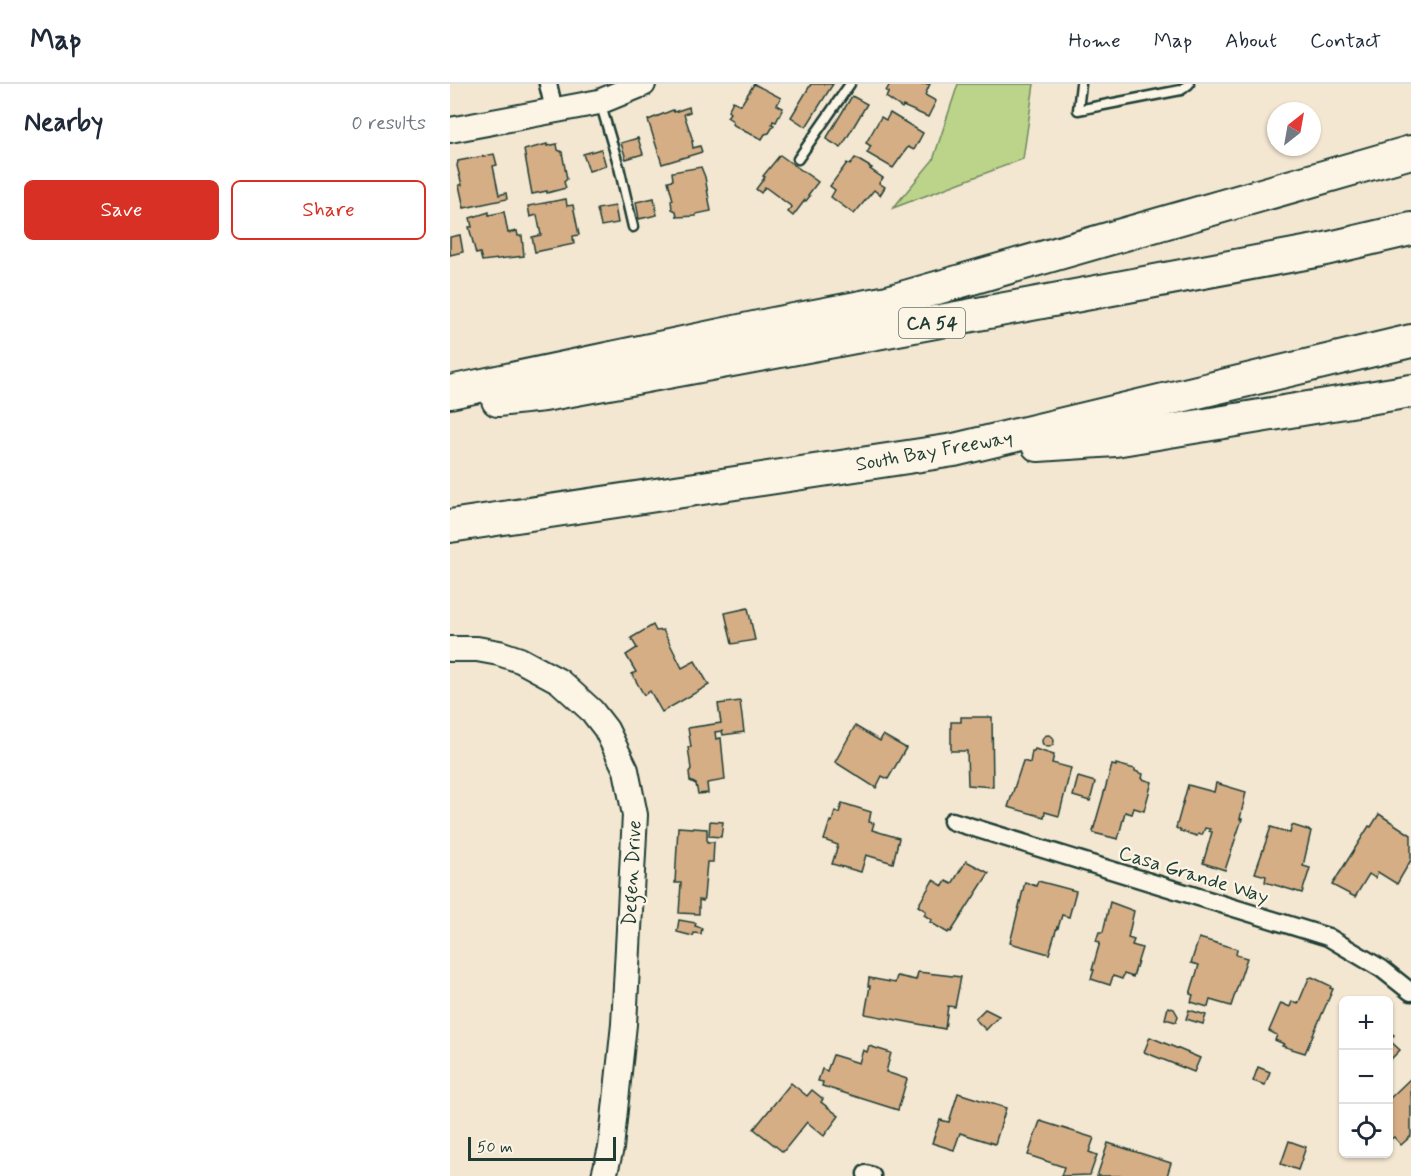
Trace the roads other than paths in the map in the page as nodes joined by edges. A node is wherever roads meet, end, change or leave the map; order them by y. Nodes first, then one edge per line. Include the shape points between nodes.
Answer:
1 (548, 84) edge
2 (643, 84) edge
3 (850, 84) edge
4 (1081, 84) edge
5 (1189, 84) edge
6 (599, 102) junction
7 (554, 110) junction
8 (450, 130) edge
9 (1411, 152) edge
10 (798, 159) dead end
11 (633, 228) dead end
12 (1411, 229) edge
13 (1411, 341) edge
14 (1411, 391) edge
15 (450, 392) edge
16 (450, 404) edge
17 (954, 450) junction
18 (450, 525) edge
19 (450, 649) edge
20 (952, 821) dead end
21 (1411, 992) edge
22 (604, 1176) edge

1 - 7 street
2 - 6 street
3 - 10 lane
4 - 5 lane via 1078,110 1181,90
6 - 7 street
6 - 11 lane via 620,167
7 - 8 street
9 - 15 highway via 888,302
12 - 16 highway, CA 54 via 1322,250 544,395
13 - 17 highway, South Bay Freeway
14 - 17 highway via 1115,440
17 - 18 highway, South Bay Freeway
19 - 22 street, Degen Drive via 499,653 530,664 559,681 599,720 617,749 632,792 635,815 624,1024 611,1148
20 - 21 street, Casa Grande Way via 1328,937 1382,969

